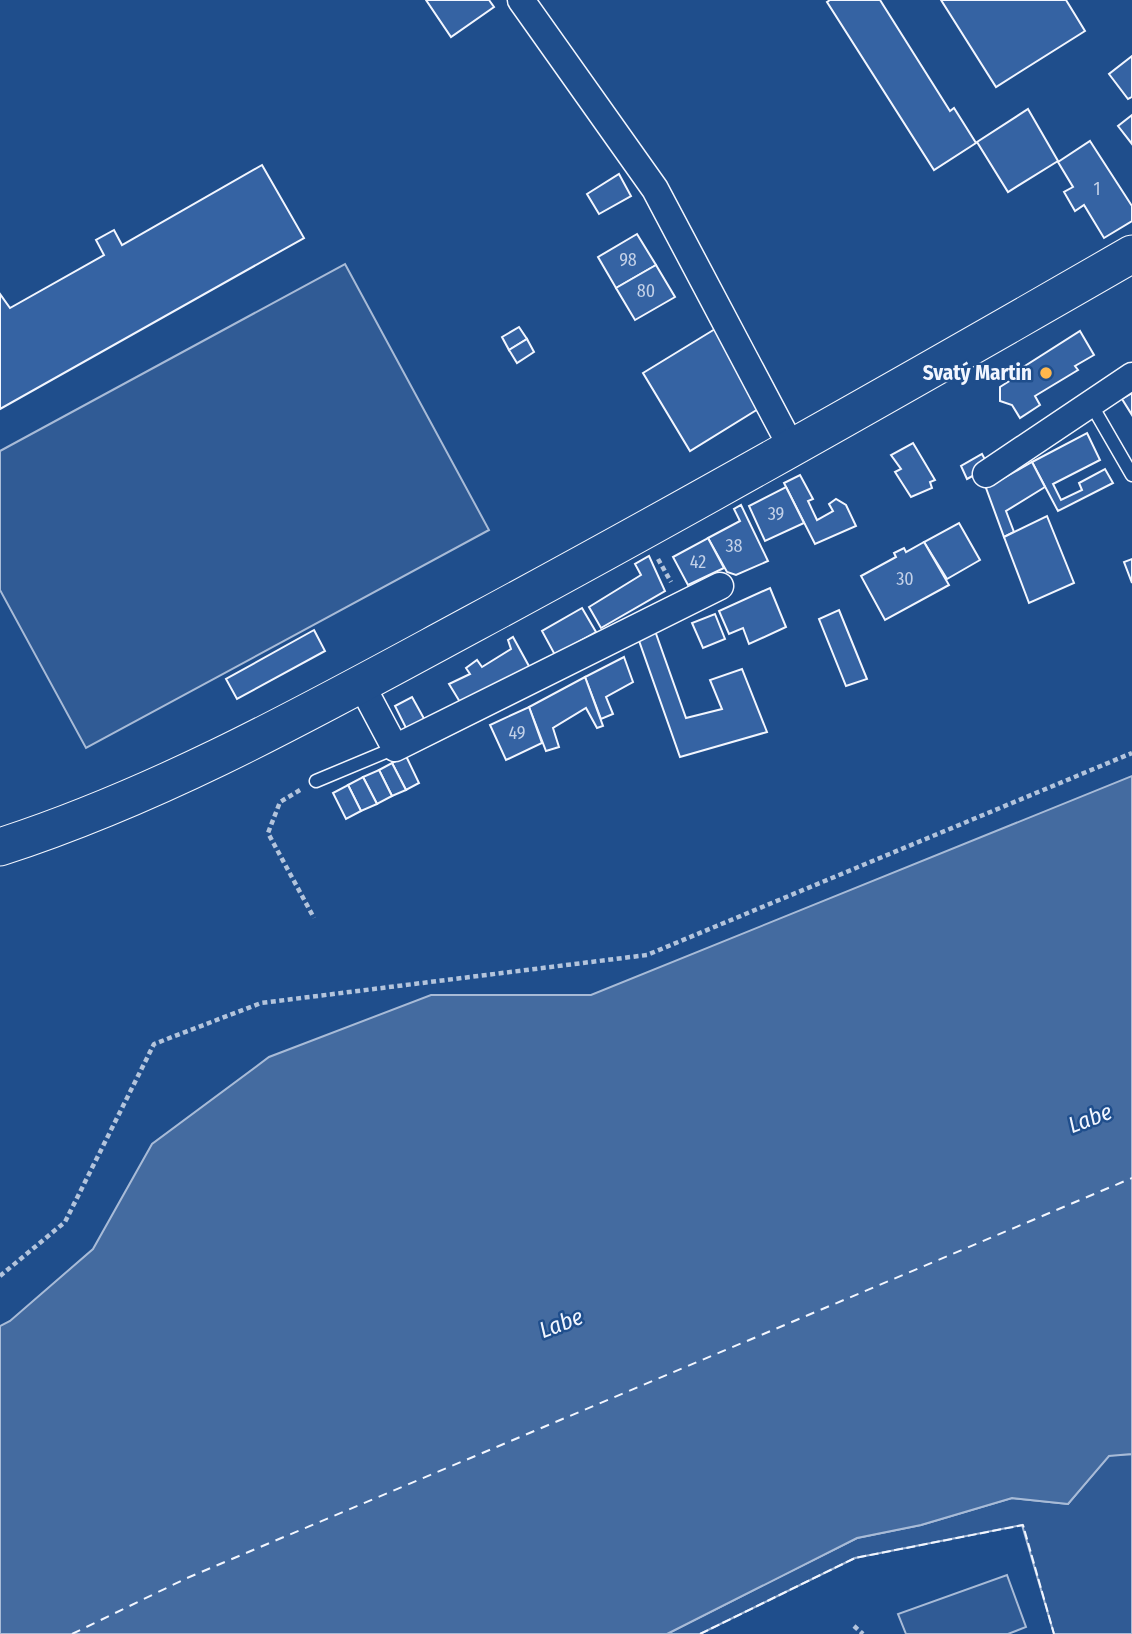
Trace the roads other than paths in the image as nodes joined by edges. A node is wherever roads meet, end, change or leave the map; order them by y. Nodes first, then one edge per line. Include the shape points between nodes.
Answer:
1 (521, 0) edge
2 (1132, 254) edge
3 (1132, 376) edge
4 (1091, 404) junction
5 (793, 450) junction
6 (986, 474) dead end
7 (1132, 474) edge
8 (720, 586) dead end
9 (361, 684) junction
10 (396, 748) junction
11 (316, 781) road end
12 (0, 847) edge

1 - 5 street via 655,189
2 - 5 street
3 - 4 street
4 - 6 street
4 - 7 lane
5 - 9 street
8 - 10 street
9 - 10 street
9 - 12 street via 162,785
10 - 11 lane

